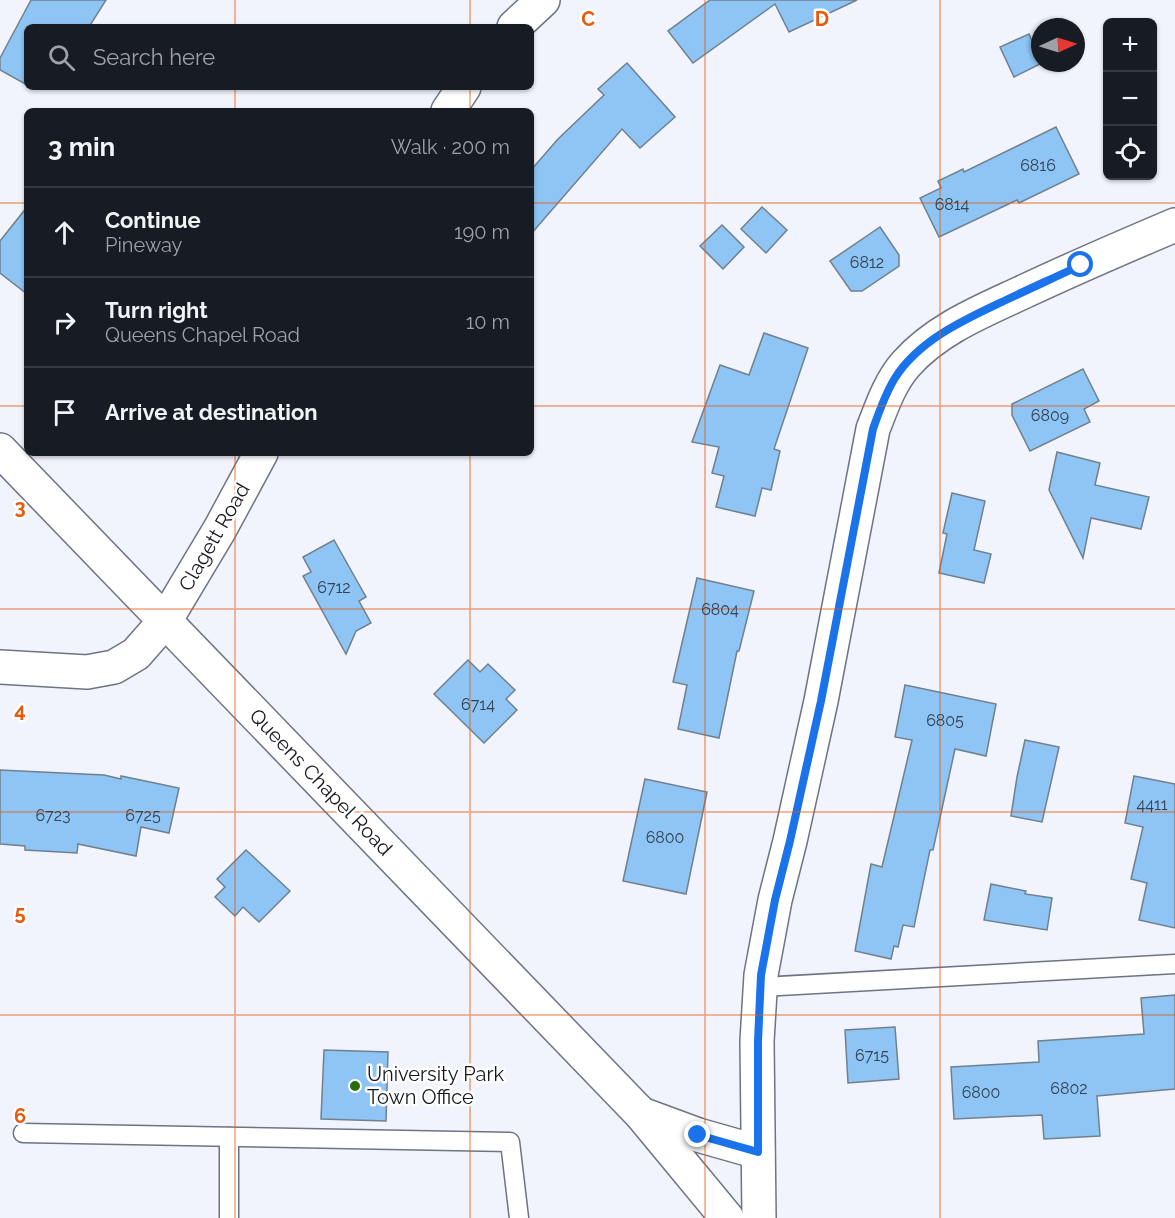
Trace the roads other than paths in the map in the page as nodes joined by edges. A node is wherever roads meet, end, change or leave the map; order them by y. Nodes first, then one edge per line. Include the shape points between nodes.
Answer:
1 (543, 0) edge
2 (517, 24) edge
3 (462, 90) edge
4 (450, 108) edge
5 (1175, 225) edge
6 (0, 450) edge
7 (259, 456) edge
8 (165, 621) junction
9 (0, 667) edge
10 (1175, 964) edge
11 (760, 987) junction
12 (641, 1114) junction
13 (23, 1133) dead end
14 (229, 1137) junction
15 (758, 1152) junction
16 (228, 1218) edge
17 (519, 1218) edge
18 (727, 1218) edge
19 (759, 1218) edge

1 - 2 street
3 - 4 street
5 - 11 street via 968,318 929,341 895,378 873,429 821,701
6 - 8 street, Queens Chapel Road
7 - 8 street, Clagett Road
8 - 9 street, Clagett Road via 136,654 114,667 87,672
8 - 12 street, Queens Chapel Road
10 - 11 lane
11 - 15 street
12 - 15 street, Queens Chapel Road
12 - 18 street, Queens Chapel Road
13 - 14 lane
14 - 16 lane
14 - 17 lane via 510,1142
15 - 19 street

